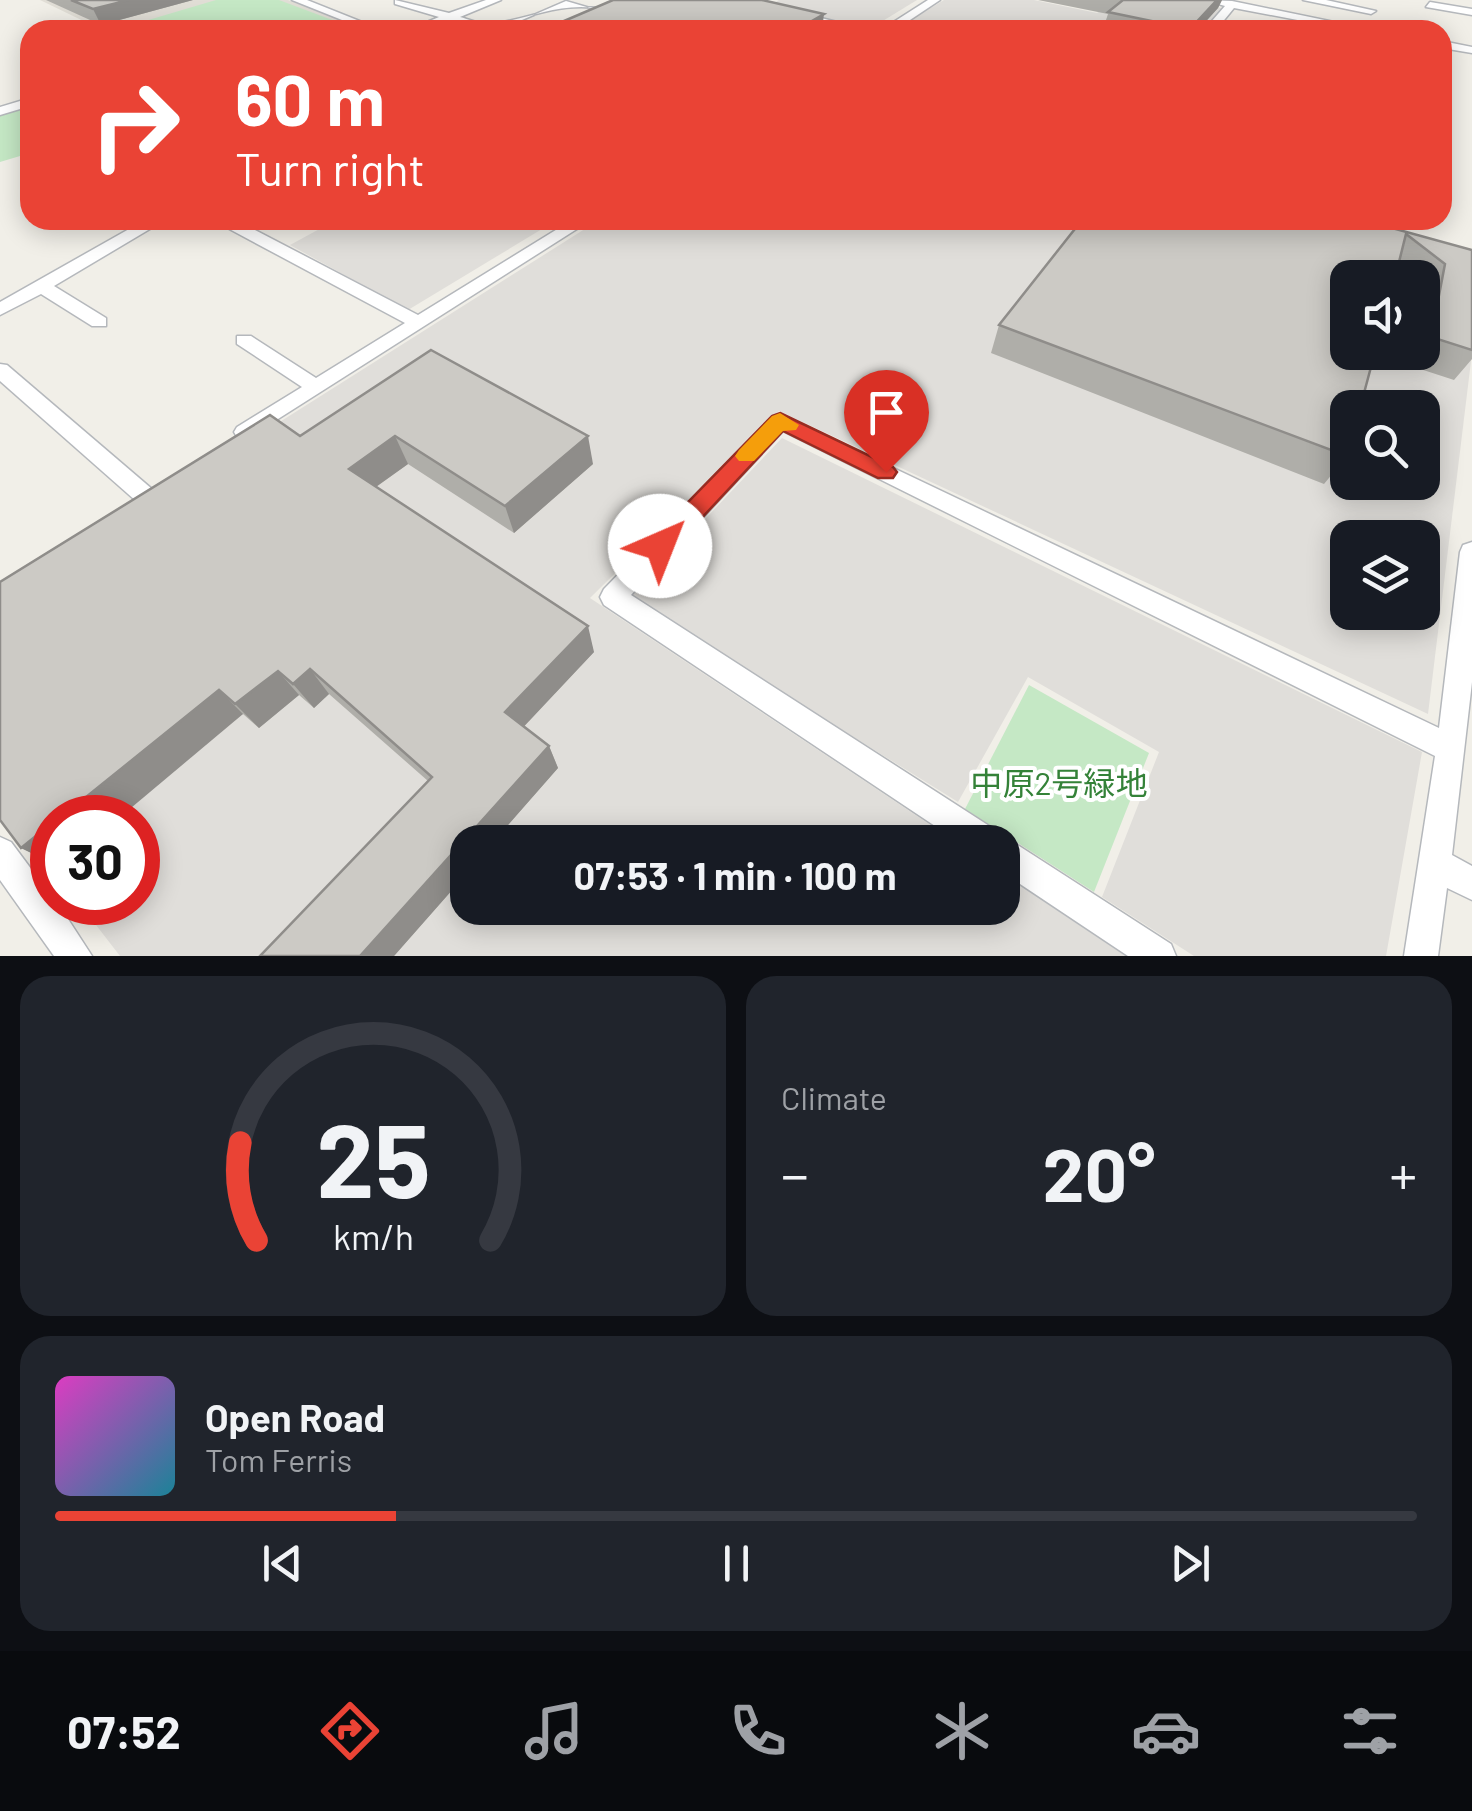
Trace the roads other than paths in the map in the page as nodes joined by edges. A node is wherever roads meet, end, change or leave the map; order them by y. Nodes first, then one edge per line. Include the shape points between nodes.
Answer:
1 (298, 0) edge
2 (334, 0) edge
3 (430, 0) edge
4 (496, 0) edge
5 (561, 0) edge
6 (570, 0) edge
7 (934, 0) edge
8 (1209, 0) edge
9 (1308, 0) edge
10 (400, 1) edge
11 (1232, 3) edge
12 (1430, 4) dead end
13 (415, 5) junction
14 (322, 9) junction
15 (387, 12) dead end
16 (1372, 12) dead end
17 (1472, 12) edge
18 (786, 13) edge
19 (451, 17) junction
20 (351, 20) edge
21 (442, 20) edge
22 (461, 20) edge
23 (513, 20) edge
24 (586, 20) edge
25 (815, 20) edge
26 (903, 20) edge
27 (1317, 20) edge
28 (135, 230) edge
29 (243, 230) edge
30 (568, 230) edge
31 (41, 286) junction
32 (0, 310) edge
33 (99, 322) dead end
34 (418, 324) junction
35 (244, 340) dead end
36 (0, 370) edge
37 (316, 387) junction
38 (222, 446) edge
39 (144, 495) edge
40 (1472, 552) edge
41 (1450, 749) junction
42 (960, 825) edge
43 (0, 853) edge
44 (1434, 864) junction
45 (1020, 865) edge
46 (1472, 884) edge
47 (75, 956) edge
48 (1158, 956) edge
49 (1421, 956) edge

1 - 14 street
2 - 14 street
3 - 13 street
4 - 19 street
5 - 23 street
6 - 24 street via 614,8
7 - 26 street
8 - 11 street
9 - 16 street
10 - 13 street
10 - 15 street
11 - 27 street
12 - 17 street
13 - 19 street
14 - 20 street
18 - 25 street
19 - 21 street
19 - 22 street
28 - 31 street
29 - 34 street
30 - 34 street
31 - 32 street
31 - 33 street
34 - 37 street
35 - 37 street
36 - 39 street
37 - 38 street
40 - 41 street
41 - 42 street via 780,421 612,596
41 - 44 street
43 - 47 street
44 - 46 street
44 - 49 street
45 - 48 street

